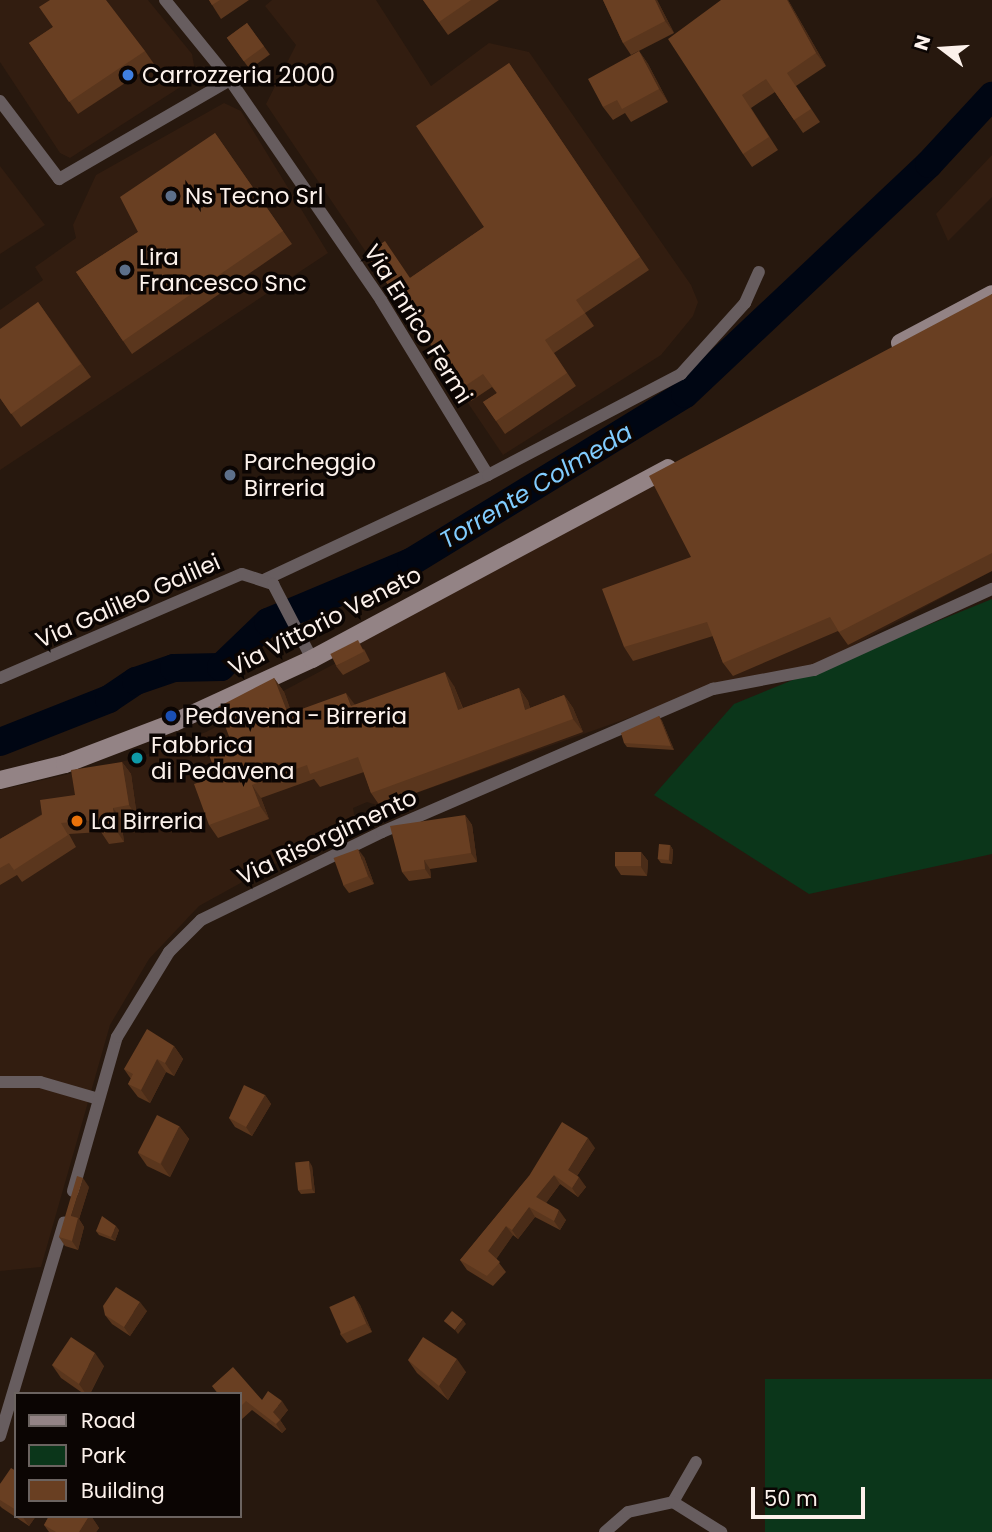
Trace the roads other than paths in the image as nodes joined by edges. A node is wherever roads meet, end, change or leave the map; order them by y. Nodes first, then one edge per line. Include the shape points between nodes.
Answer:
1 (165, 0) edge
2 (230, 80) junction
3 (0, 101) edge
4 (759, 272) dead end
5 (992, 294) edge
6 (883, 352) edge
7 (689, 457) edge
8 (488, 475) junction
9 (266, 579) junction
10 (992, 589) edge
11 (313, 659) junction
12 (0, 678) edge
13 (0, 780) edge
14 (0, 1082) edge
15 (99, 1099) junction
16 (0, 1436) edge
17 (696, 1462) dead end
18 (673, 1502) junction
19 (605, 1532) edge
20 (721, 1532) edge

1 - 2 street, Via Enrico Fermi
2 - 3 street via 59,179
2 - 8 street, Via Enrico Fermi via 381,300
4 - 8 street via 744,303 681,374
5 - 6 main road
7 - 11 main road, Via Vittorio Veneto
8 - 9 street
9 - 11 street via 277,590
9 - 12 street, Via Galileo Galilei via 228,579
10 - 15 street, Via Risorgimento via 814,670 713,689 382,832 201,920 169,952 127,1018
11 - 13 main road, Via Vittorio Veneto via 175,722 65,764
14 - 15 street via 40,1082
15 - 16 street, Via Risorgimento
17 - 18 street
18 - 19 street via 628,1512
18 - 20 street

